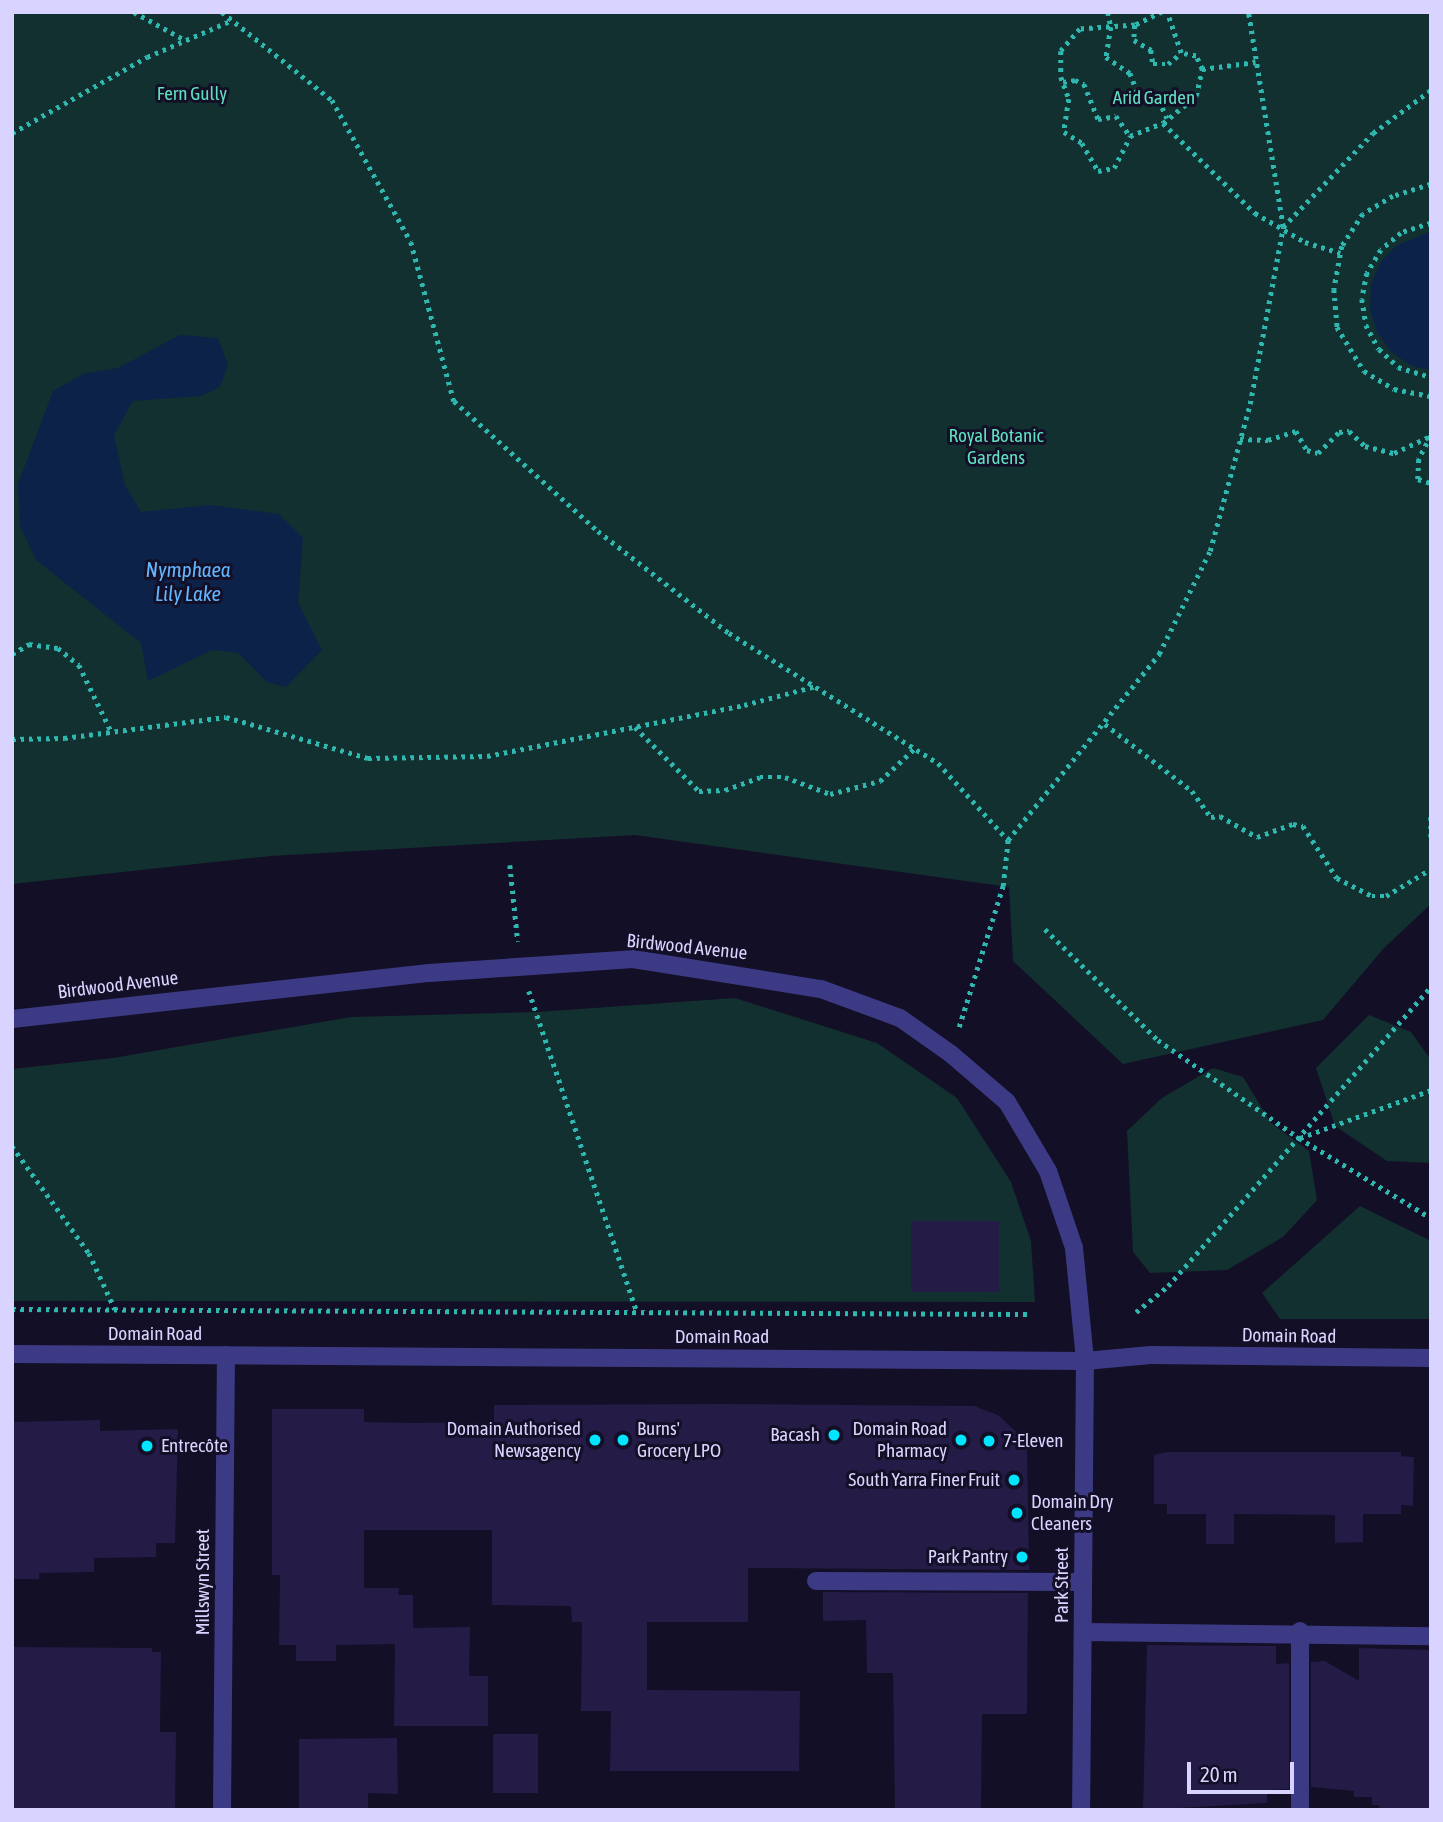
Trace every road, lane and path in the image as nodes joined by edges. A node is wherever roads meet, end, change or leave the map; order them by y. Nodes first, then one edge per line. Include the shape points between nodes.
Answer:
1 (134, 12) edge
2 (222, 12) edge
3 (1108, 12) edge
4 (1165, 12) edge
5 (1248, 12) edge
6 (230, 21) junction
7 (1135, 25) junction
8 (1111, 27) junction
9 (185, 40) junction
10 (1181, 53) junction
11 (1256, 62) junction
12 (1202, 69) junction
13 (1063, 82) junction
14 (1431, 90) edge
15 (1165, 121) junction
16 (12, 133) edge
17 (1130, 136) junction
18 (1431, 184) edge
19 (1431, 223) edge
20 (1283, 227) junction
21 (1340, 253) junction
22 (1431, 377) edge
23 (1431, 396) edge
24 (1431, 436) edge
25 (1240, 439) junction
26 (1431, 484) edge
27 (12, 654) edge
28 (817, 686) junction
29 (1105, 724) junction
30 (635, 727) junction
31 (111, 731) junction
32 (12, 739) edge
33 (915, 748) junction
34 (1431, 817) edge
35 (1431, 837) edge
36 (1008, 840) junction
37 (510, 865) dead end
38 (1431, 869) edge
39 (1045, 929) dead end
40 (520, 966) junction
41 (1431, 987) edge
42 (12, 1019) edge
43 (951, 1054) junction
44 (1431, 1090) edge
45 (1299, 1138) junction
46 (12, 1146) edge
47 (1431, 1218) edge
48 (12, 1309) edge
49 (115, 1309) junction
50 (1136, 1311) dead end
51 (637, 1312) junction
52 (1029, 1314) dead end
53 (12, 1354) edge
54 (226, 1355) junction
55 (1431, 1358) edge
56 (1085, 1361) junction
57 (816, 1581) dead end
58 (1083, 1582) junction
59 (1300, 1631) junction
60 (1083, 1632) junction
61 (1431, 1636) edge
62 (222, 1810) edge
63 (1081, 1810) edge
64 (1300, 1810) edge

1 - 9 path
2 - 6 path
3 - 8 path
4 - 7 path
4 - 10 path
5 - 11 path
6 - 9 path
6 - 28 path via 332,100 411,242 454,401 597,530 729,633
7 - 8 path
7 - 10 path via 1134,40 1151,50 1153,64 1168,64
8 - 13 path via 1080,29 1061,51
8 - 15 path via 1106,57 1130,74 1138,94 1158,100
9 - 16 path
10 - 12 path via 1196,56
11 - 12 path
11 - 20 path
12 - 15 path via 1196,96
13 - 17 path via 1084,84 1098,119 1115,116
13 - 17 path via 1069,99 1064,132 1082,143 1098,171 1114,168
14 - 20 path via 1373,133
15 - 17 path
15 - 20 path via 1255,213
18 - 21 path via 1393,196 1363,214
19 - 22 path via 1401,233 1381,250 1367,273 1362,299 1366,325 1379,349 1398,367
20 - 21 path via 1305,242
20 - 25 path
21 - 23 path via 1336,317 1358,363 1394,389
24 - 25 path via 1394,453 1365,446 1349,431 1339,432 1318,453 1307,450 1296,431 1268,440
24 - 26 path via 1419,459 1418,479
25 - 29 path via 1210,551 1159,654
27 - 31 path via 29,645 58,648 79,665
28 - 30 path
28 - 33 path
29 - 36 path
29 - 38 path via 1192,791 1212,817 1220,816 1257,837 1293,824 1304,826 1337,878 1373,896 1386,896
30 - 31 path via 488,755 368,758 226,717
30 - 33 path via 699,791 725,790 760,777 785,777 830,794 880,781
31 - 32 path
33 - 36 path via 937,763
34 - 35 path
36 - 43 path via 1003,886
37 - 40 path
39 - 45 path via 1158,1040
40 - 42 street, Birdwood Avenue
40 - 43 street, Birdwood Avenue via 633,959 821,989 900,1018
40 - 51 path
41 - 45 path
43 - 56 street, Birdwood Avenue via 1007,1102 1048,1171 1074,1248
44 - 45 path
45 - 47 path
45 - 50 path via 1168,1286
46 - 49 path via 89,1253
48 - 49 path
49 - 51 path
51 - 52 path
53 - 54 street, Domain Road
54 - 56 street, Domain Road
54 - 62 street, Millswyn Street
55 - 56 street, Domain Road via 1151,1355
56 - 58 street, Park Street
57 - 58 street
58 - 60 street, Park Street
59 - 60 street
59 - 61 street
59 - 64 street
60 - 63 street, Park Street

